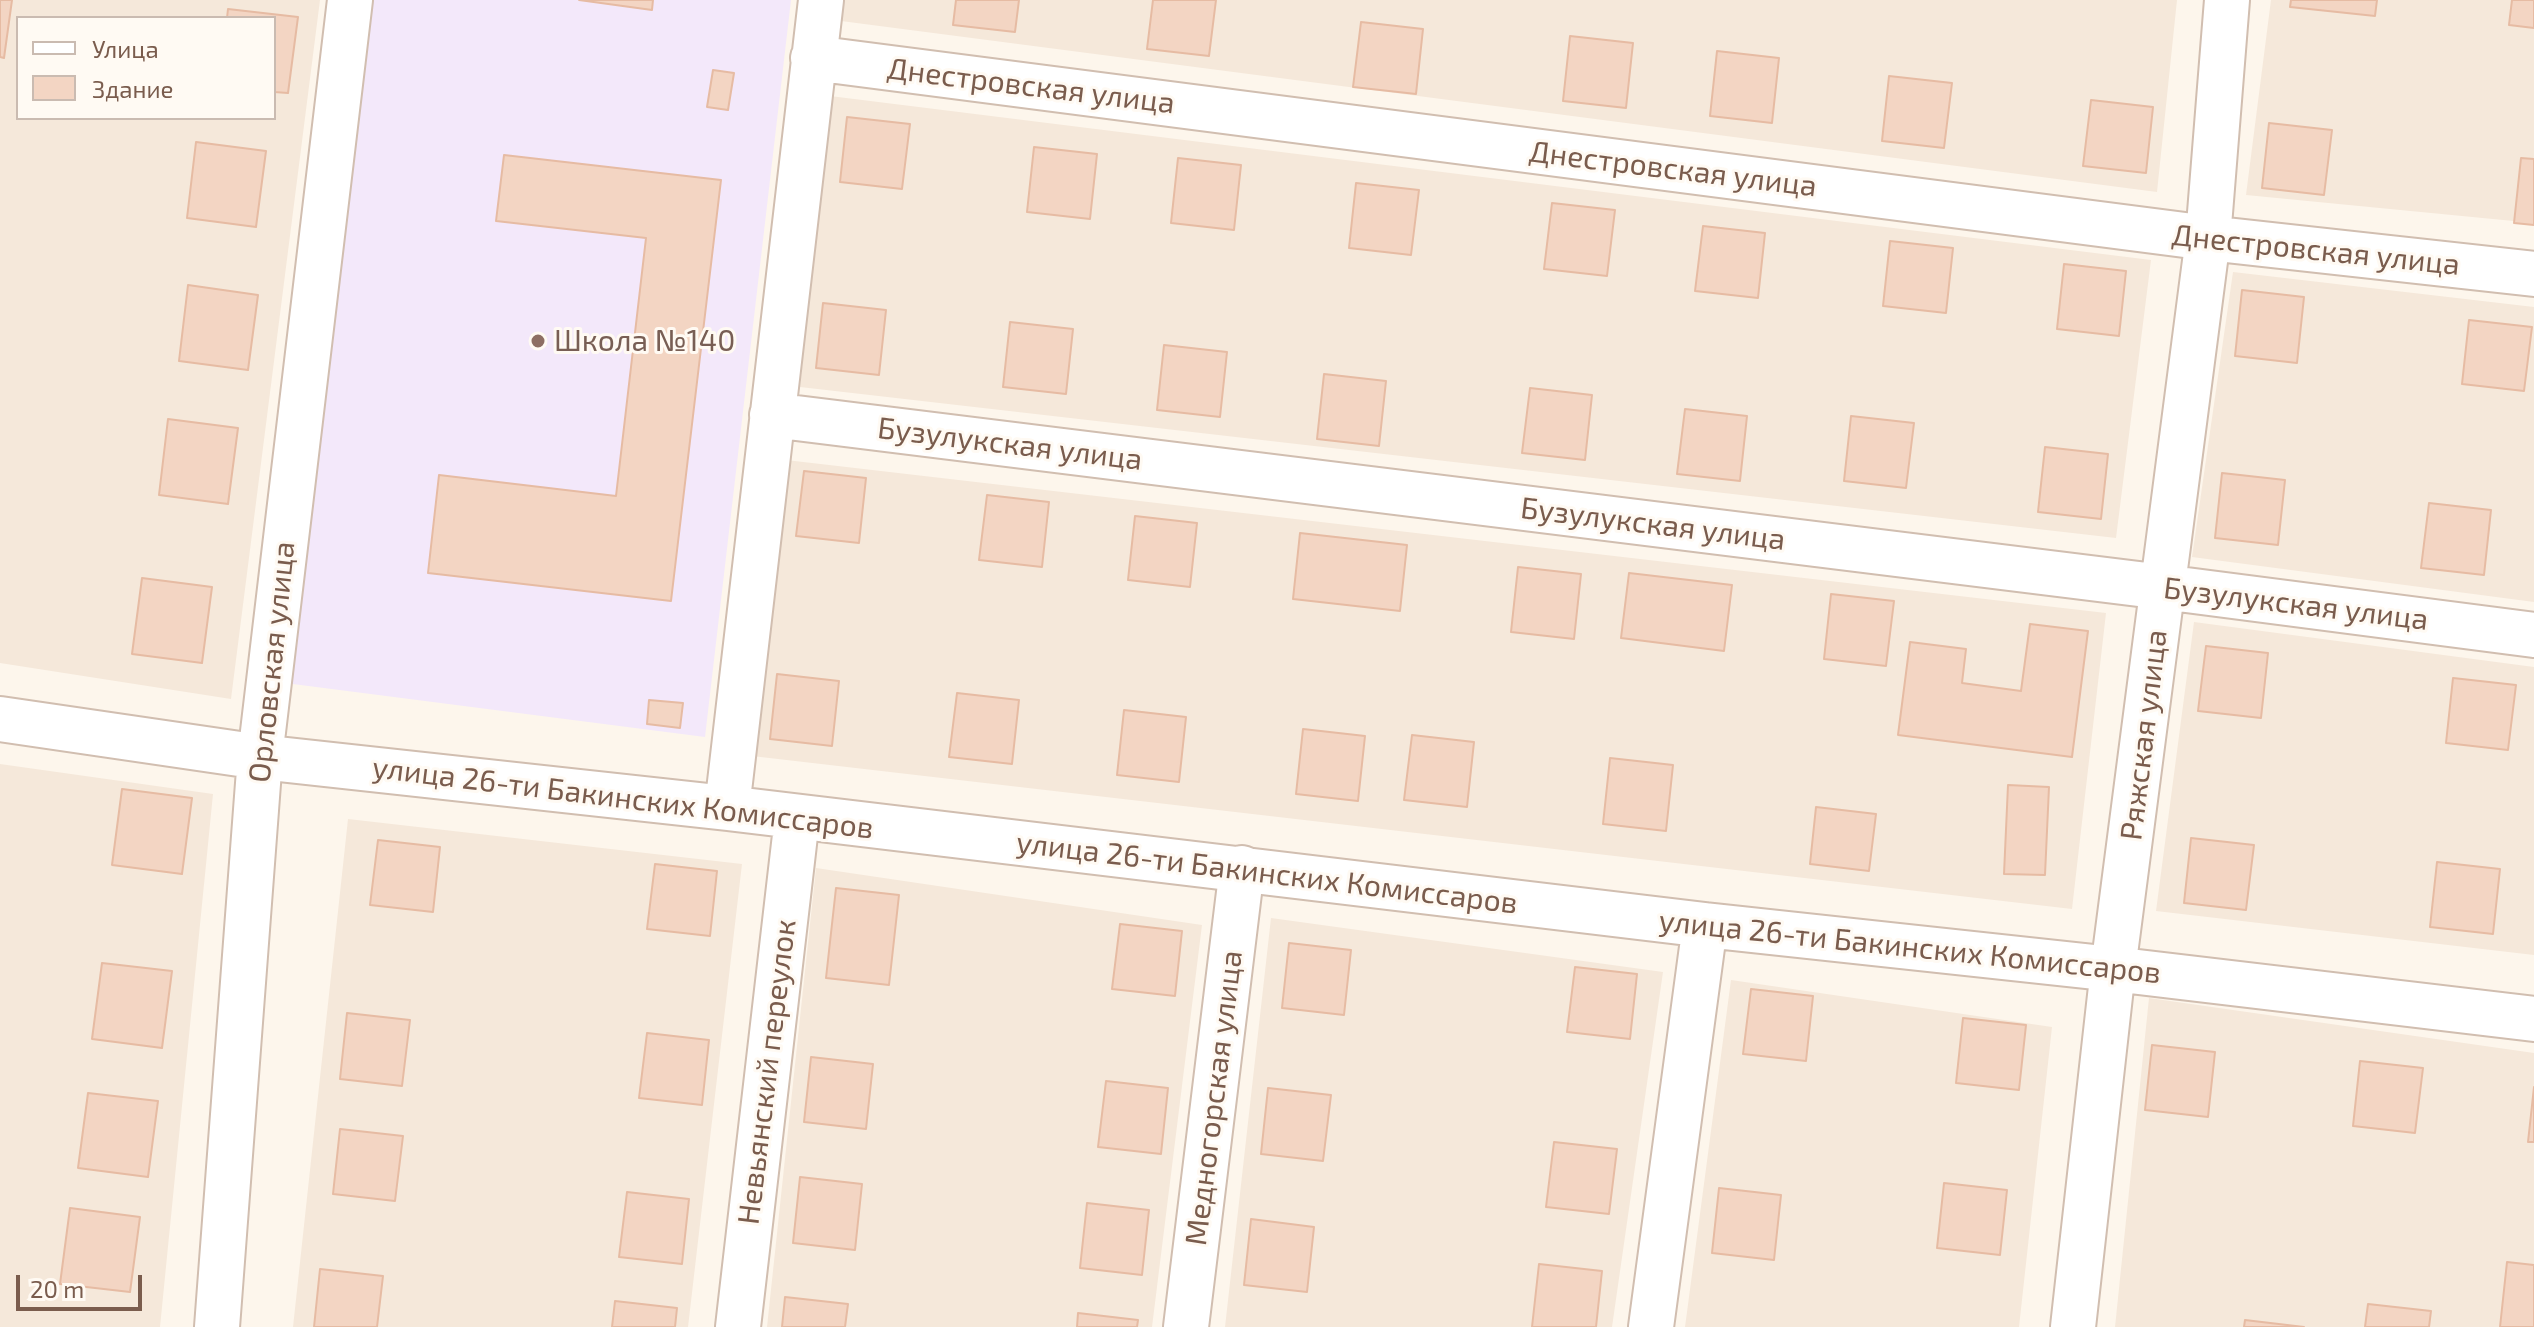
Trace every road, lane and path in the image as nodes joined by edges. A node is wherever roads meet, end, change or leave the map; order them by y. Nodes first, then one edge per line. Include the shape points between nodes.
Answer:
1 (350, 0) edge
2 (821, 0) edge
3 (2227, 0) edge
4 (813, 58) junction
5 (2208, 238) junction
6 (2534, 274) edge
7 (772, 415) junction
8 (2163, 587) junction
9 (2534, 635) edge
10 (0, 719) edge
11 (260, 757) junction
12 (727, 808) junction
13 (797, 818) junction
14 (1242, 868) junction
15 (1705, 925) junction
16 (2113, 969) junction
17 (2534, 1019) edge
18 (217, 1327) edge
19 (738, 1327) edge
20 (1186, 1327) edge
21 (1651, 1327) edge
22 (2073, 1327) edge

1 - 11 street, Орловская улица
2 - 4 street
3 - 5 street, Ряжская улица
4 - 5 street, Днестровская улица
4 - 7 street
5 - 6 street, Днестровская улица
5 - 8 street, Ряжская улица
7 - 8 street, Бузулукская улица
7 - 12 street
8 - 9 street, Бузулукская улица
8 - 16 street, Ряжская улица
10 - 11 street, улица 26-ти Бакинских Комиссаров
11 - 12 street, улица 26-ти Бакинских Комиссаров
11 - 18 street, Орловская улица
12 - 13 street, улица 26-ти Бакинских Комиссаров
13 - 14 street, улица 26-ти Бакинских Комиссаров
13 - 19 street, Невьянский переулок
14 - 15 street, улица 26-ти Бакинских Комиссаров
14 - 20 street, Медногорская улица
15 - 16 street, улица 26-ти Бакинских Комиссаров
15 - 21 street
16 - 17 street, улица 26-ти Бакинских Комиссаров
16 - 22 street, Ряжская улица

